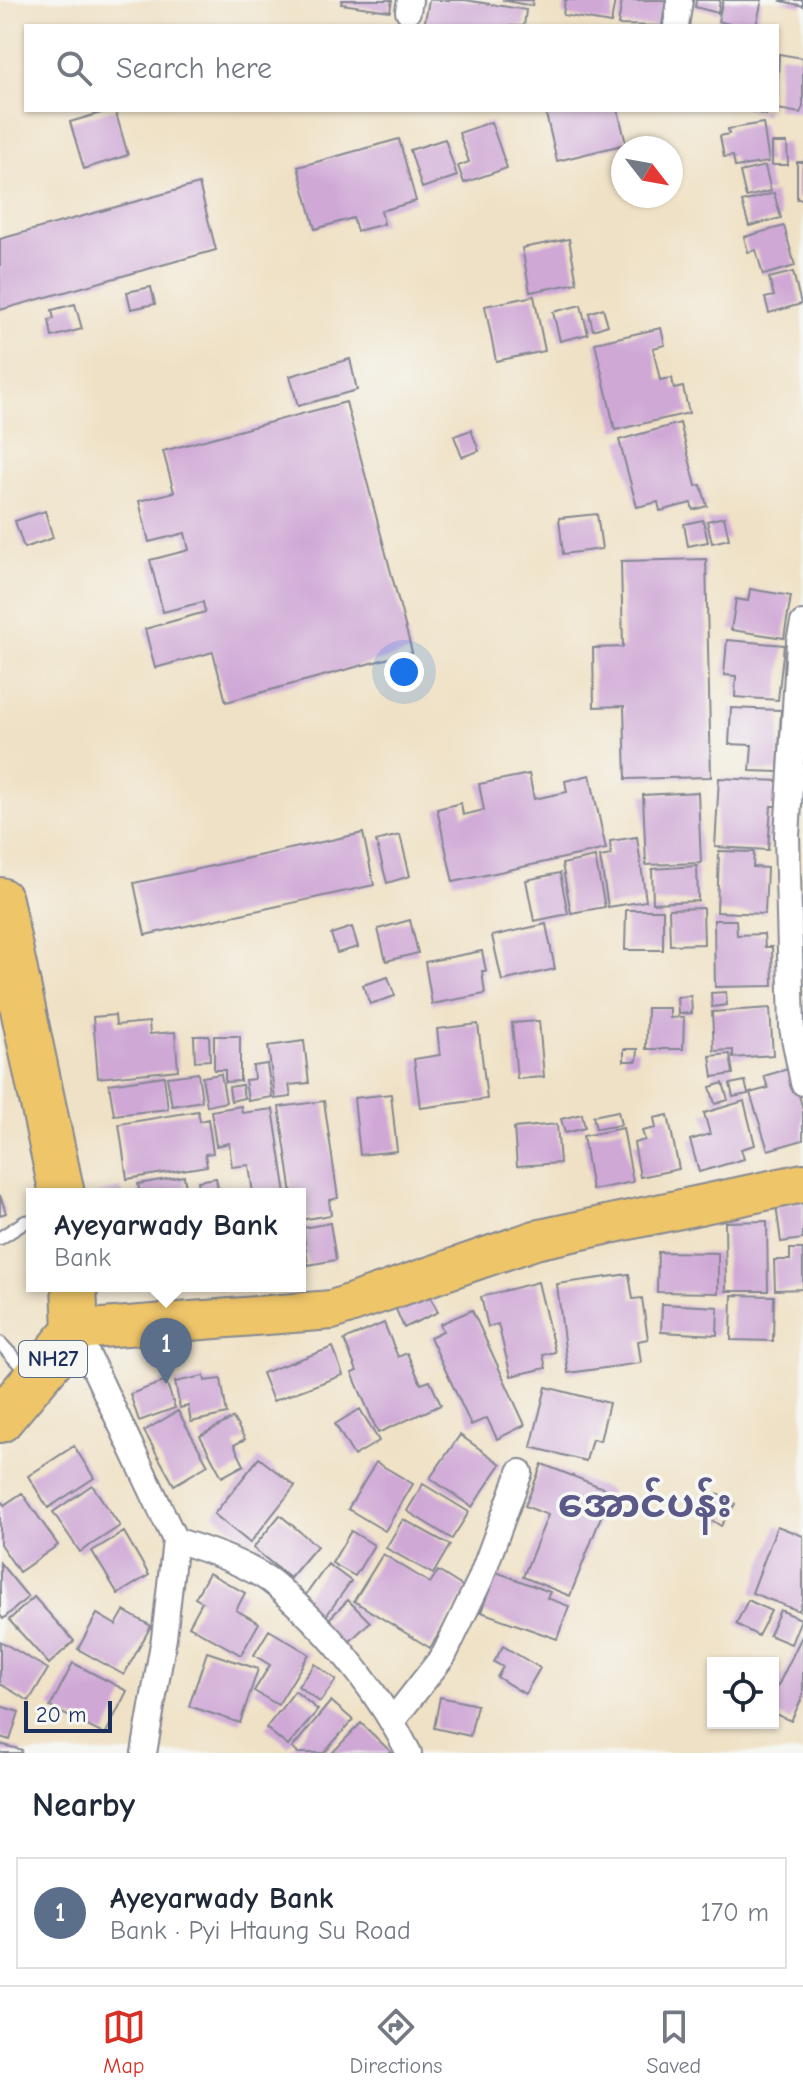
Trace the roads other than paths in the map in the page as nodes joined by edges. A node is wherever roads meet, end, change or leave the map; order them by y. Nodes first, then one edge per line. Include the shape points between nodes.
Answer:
1 (680, 0) edge
2 (676, 24) edge
3 (803, 623) edge
4 (0, 900) edge
5 (803, 1083) edge
6 (803, 1183) edge
7 (61, 1188) edge
8 (26, 1222) edge
9 (0, 1238) edge
10 (74, 1292) edge
11 (76, 1330) junction
12 (0, 1343) edge
13 (35, 1380) junction
14 (0, 1420) edge
15 (520, 1472) dead end
16 (175, 1540) junction
17 (393, 1720) junction
18 (144, 1753) edge
19 (409, 1753) edge

1 - 2 street
3 - 5 street via 787,836 792,1028
4 - 7 highway
6 - 11 main road via 535,1240 332,1310
8 - 9 lane
10 - 11 highway, NH27
11 - 13 highway, NH27
11 - 16 street
12 - 13 lane
13 - 14 highway, NH27
15 - 17 street via 480,1580 444,1655
16 - 17 street via 225,1556 269,1580 310,1617
16 - 18 street
17 - 19 street

